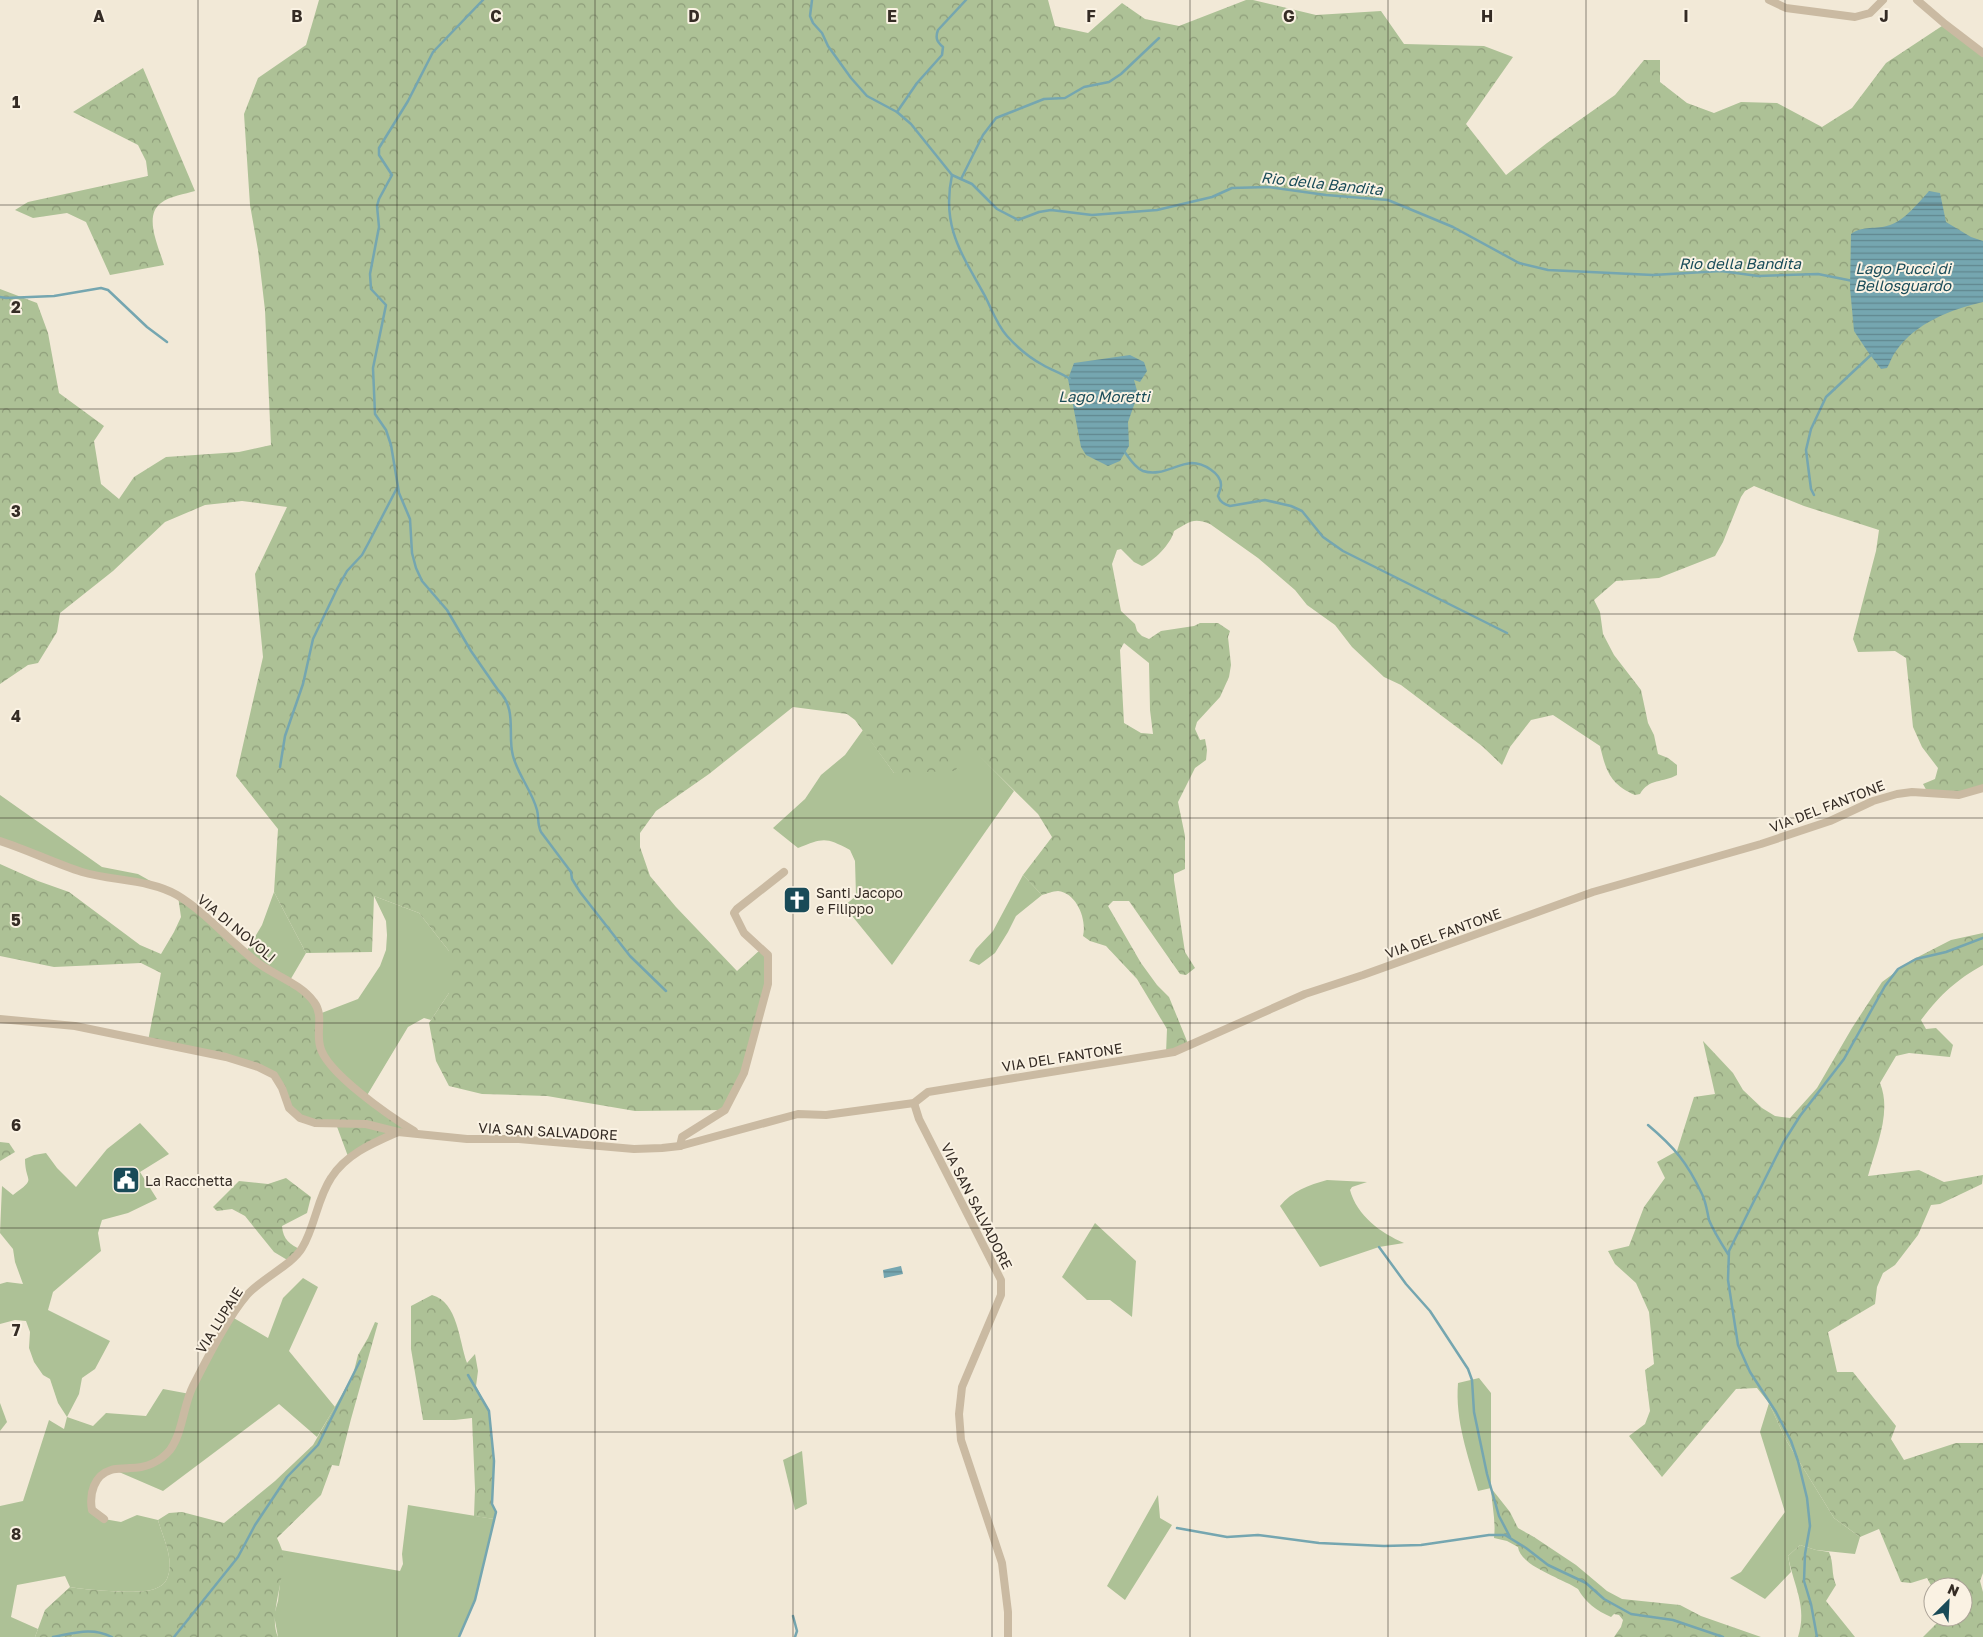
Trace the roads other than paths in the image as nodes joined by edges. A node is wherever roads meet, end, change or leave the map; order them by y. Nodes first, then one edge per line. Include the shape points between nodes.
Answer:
1 (1769, 0) edge
2 (1883, 0) edge
3 (1916, 0) edge
4 (1983, 53) edge
5 (1983, 788) edge
6 (0, 841) edge
7 (784, 872) dead end
8 (0, 1019) edge
9 (914, 1104) junction
10 (398, 1132) junction
11 (416, 1132) junction
12 (680, 1146) junction
13 (104, 1519) dead end
14 (1008, 1637) edge

1 - 2 street via 1786,8 1855,16 1870,13
3 - 4 street
5 - 9 street, VIA DEL FANTONE via 1959,795 1897,794 1761,844 1593,892 1305,994 1174,1052 928,1092
6 - 11 street, VIA DI NOVOLI via 82,872 161,887 178,896 217,925 254,960 298,987 314,1002 319,1014 320,1046 324,1056 347,1082
7 - 12 street via 734,914 744,933 768,955 768,984 744,1073 725,1110 682,1137
8 - 10 street, VIA LUPAIE via 75,1026 258,1066 274,1075 289,1108 300,1118 315,1123 366,1124
9 - 12 street, VIA SAN SALVADORE via 826,1115 798,1114
9 - 14 street, VIA SAN SALVADORE via 1001,1280 1001,1295 962,1387 959,1414 961,1440 1002,1563
10 - 11 street, VIA LUPAIE
10 - 13 street, VIA LUPAIE via 366,1146 344,1163 330,1179 301,1250 260,1281 246,1296 192,1388 170,1450 158,1461 138,1468 112,1469 95,1482 90,1501 92,1510
11 - 12 street, VIA SAN SALVADORE via 443,1137 519,1139 634,1149

